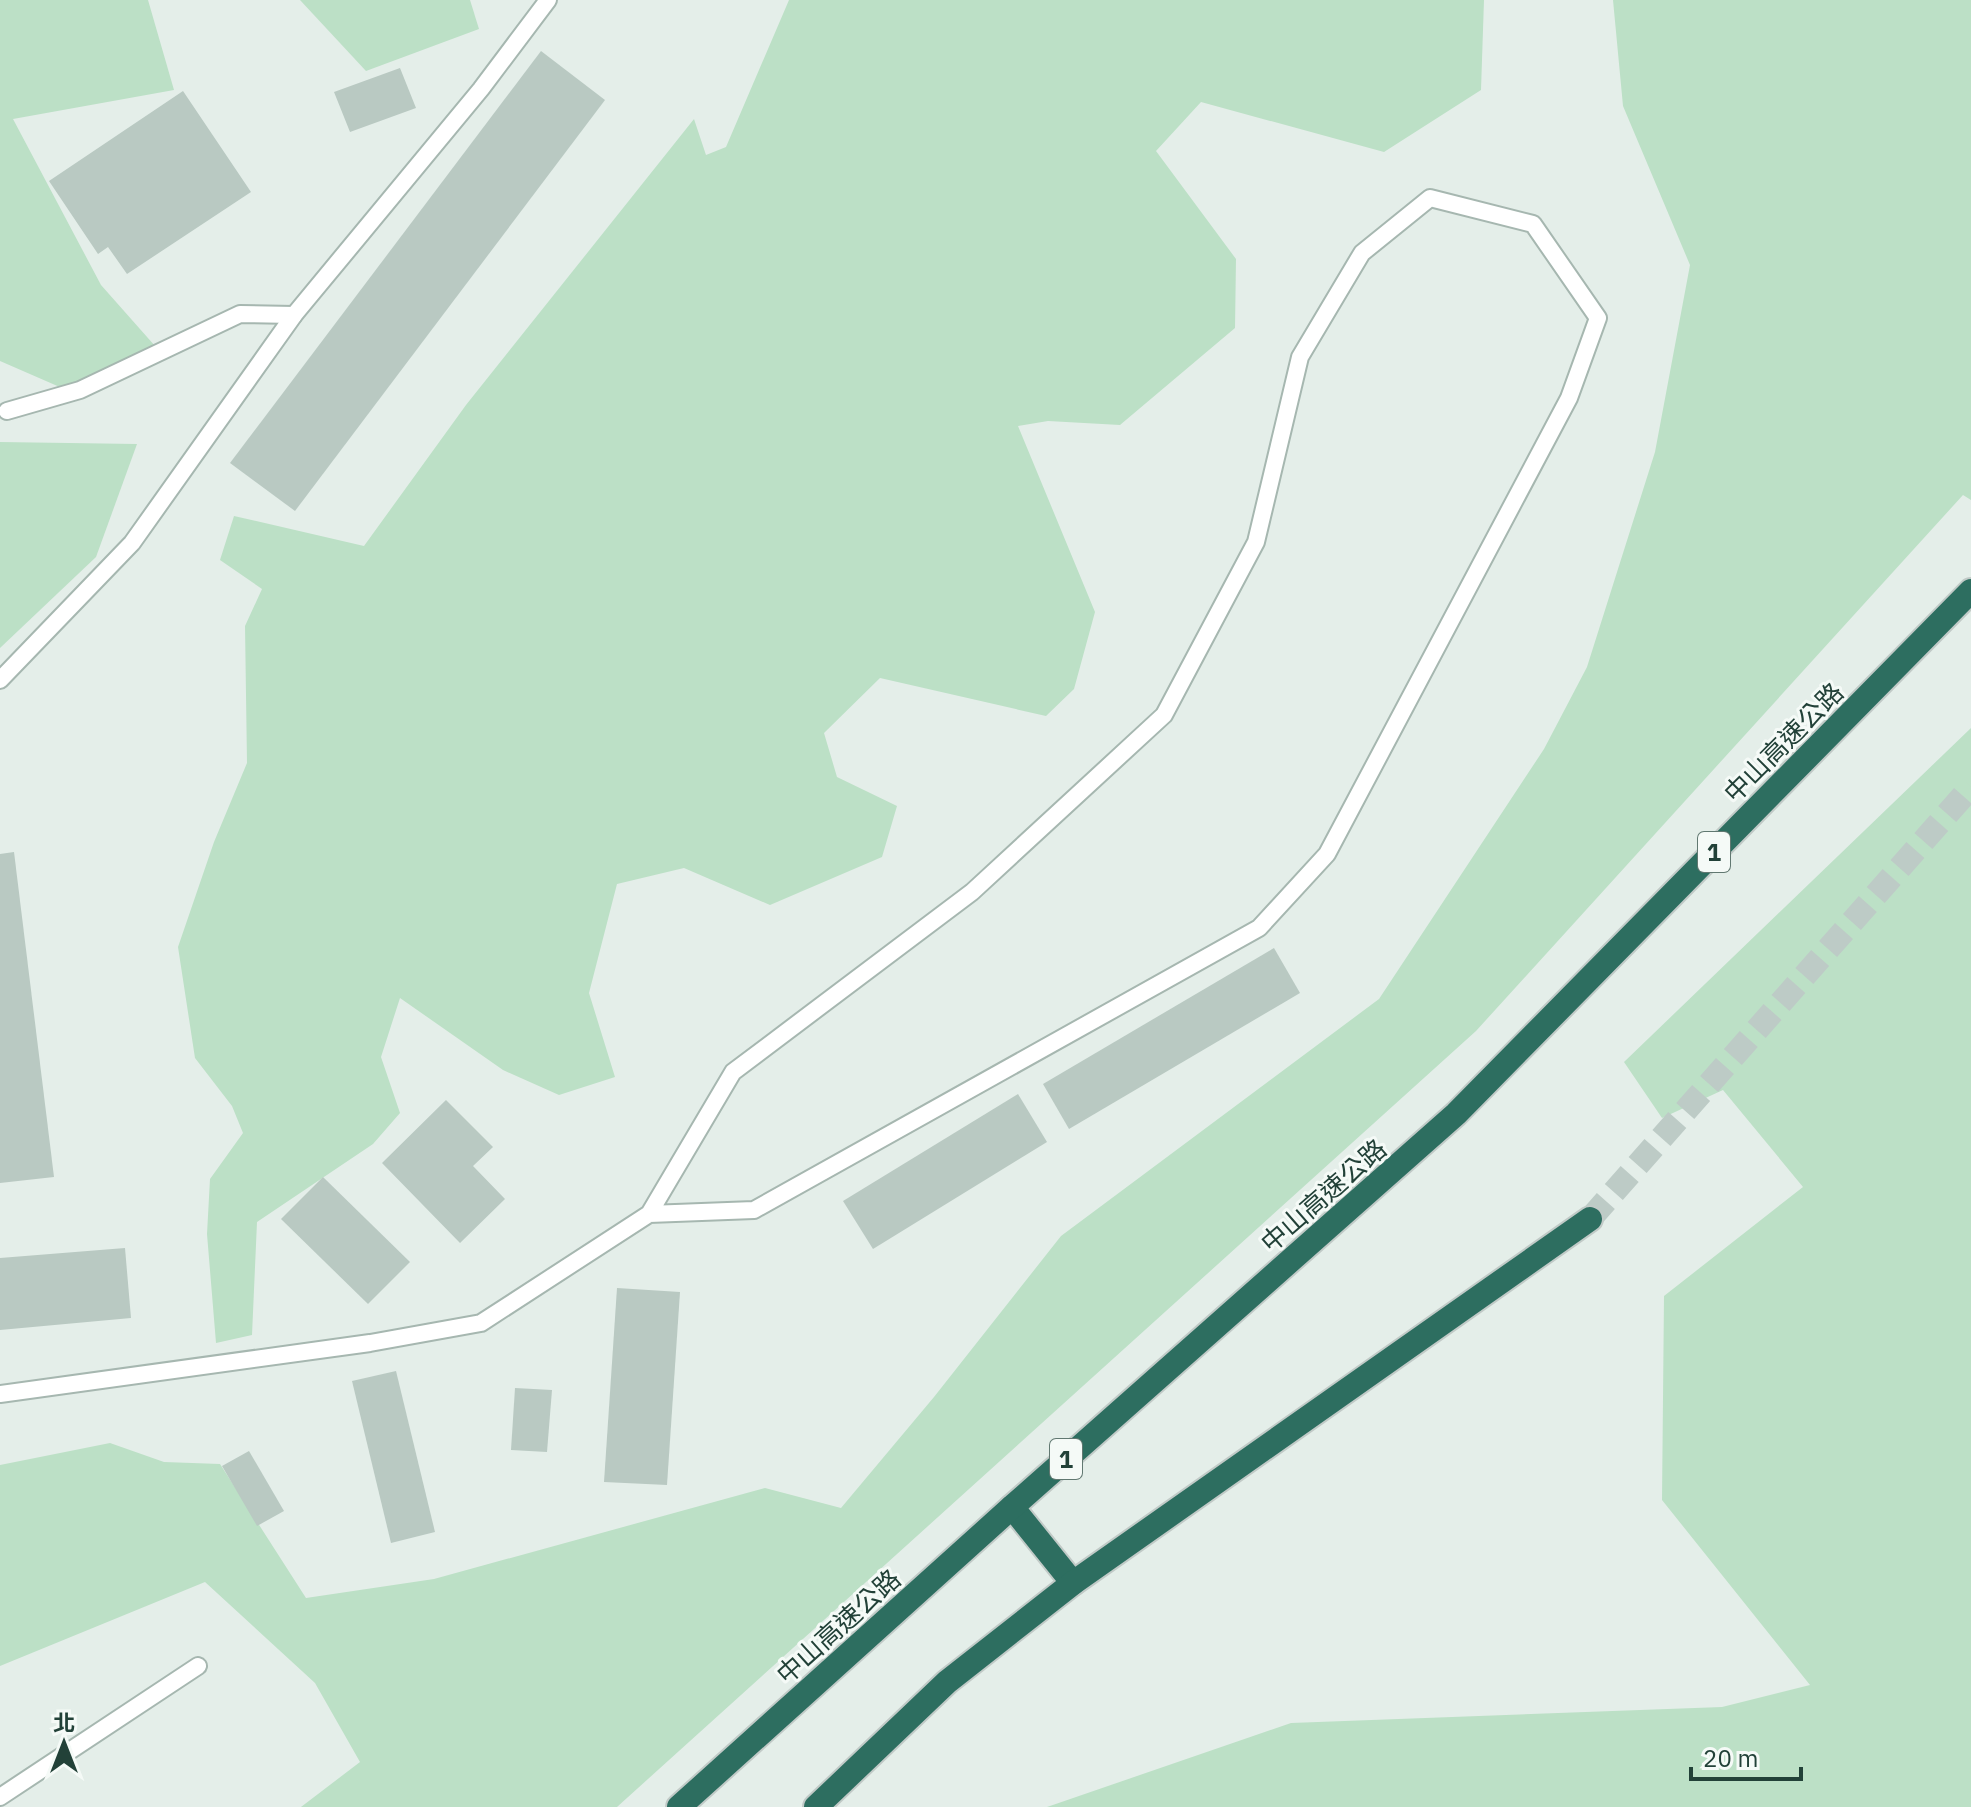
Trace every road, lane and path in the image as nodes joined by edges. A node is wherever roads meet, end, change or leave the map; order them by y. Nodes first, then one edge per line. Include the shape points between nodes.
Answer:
1 (548, 0) edge
2 (294, 315) junction
3 (7, 411) dead end
4 (1971, 591) edge
5 (0, 680) edge
6 (649, 1214) junction
7 (1590, 1219) tunnel mouth
8 (0, 1394) edge
9 (1012, 1507) junction
10 (1073, 1583) junction
11 (198, 1666) dead end
12 (0, 1797) edge
13 (679, 1807) edge
14 (816, 1807) edge

1 - 2 lane
2 - 3 lane via 240,314 80,390
2 - 5 lane via 132,543
4 - 9 highway, 中山高速公路 / 1 via 1456,1114
6 - 6 lane via 733,1072 972,892 1164,715 1256,542 1300,357 1362,253 1430,198 1533,224 1598,318 1569,398 1327,854 1259,928 754,1210
6 - 8 lane via 481,1323
7 - 10 highway
9 - 10 highway
9 - 13 highway, 中山高速公路 / 1
10 - 14 highway via 947,1682
11 - 12 lane

